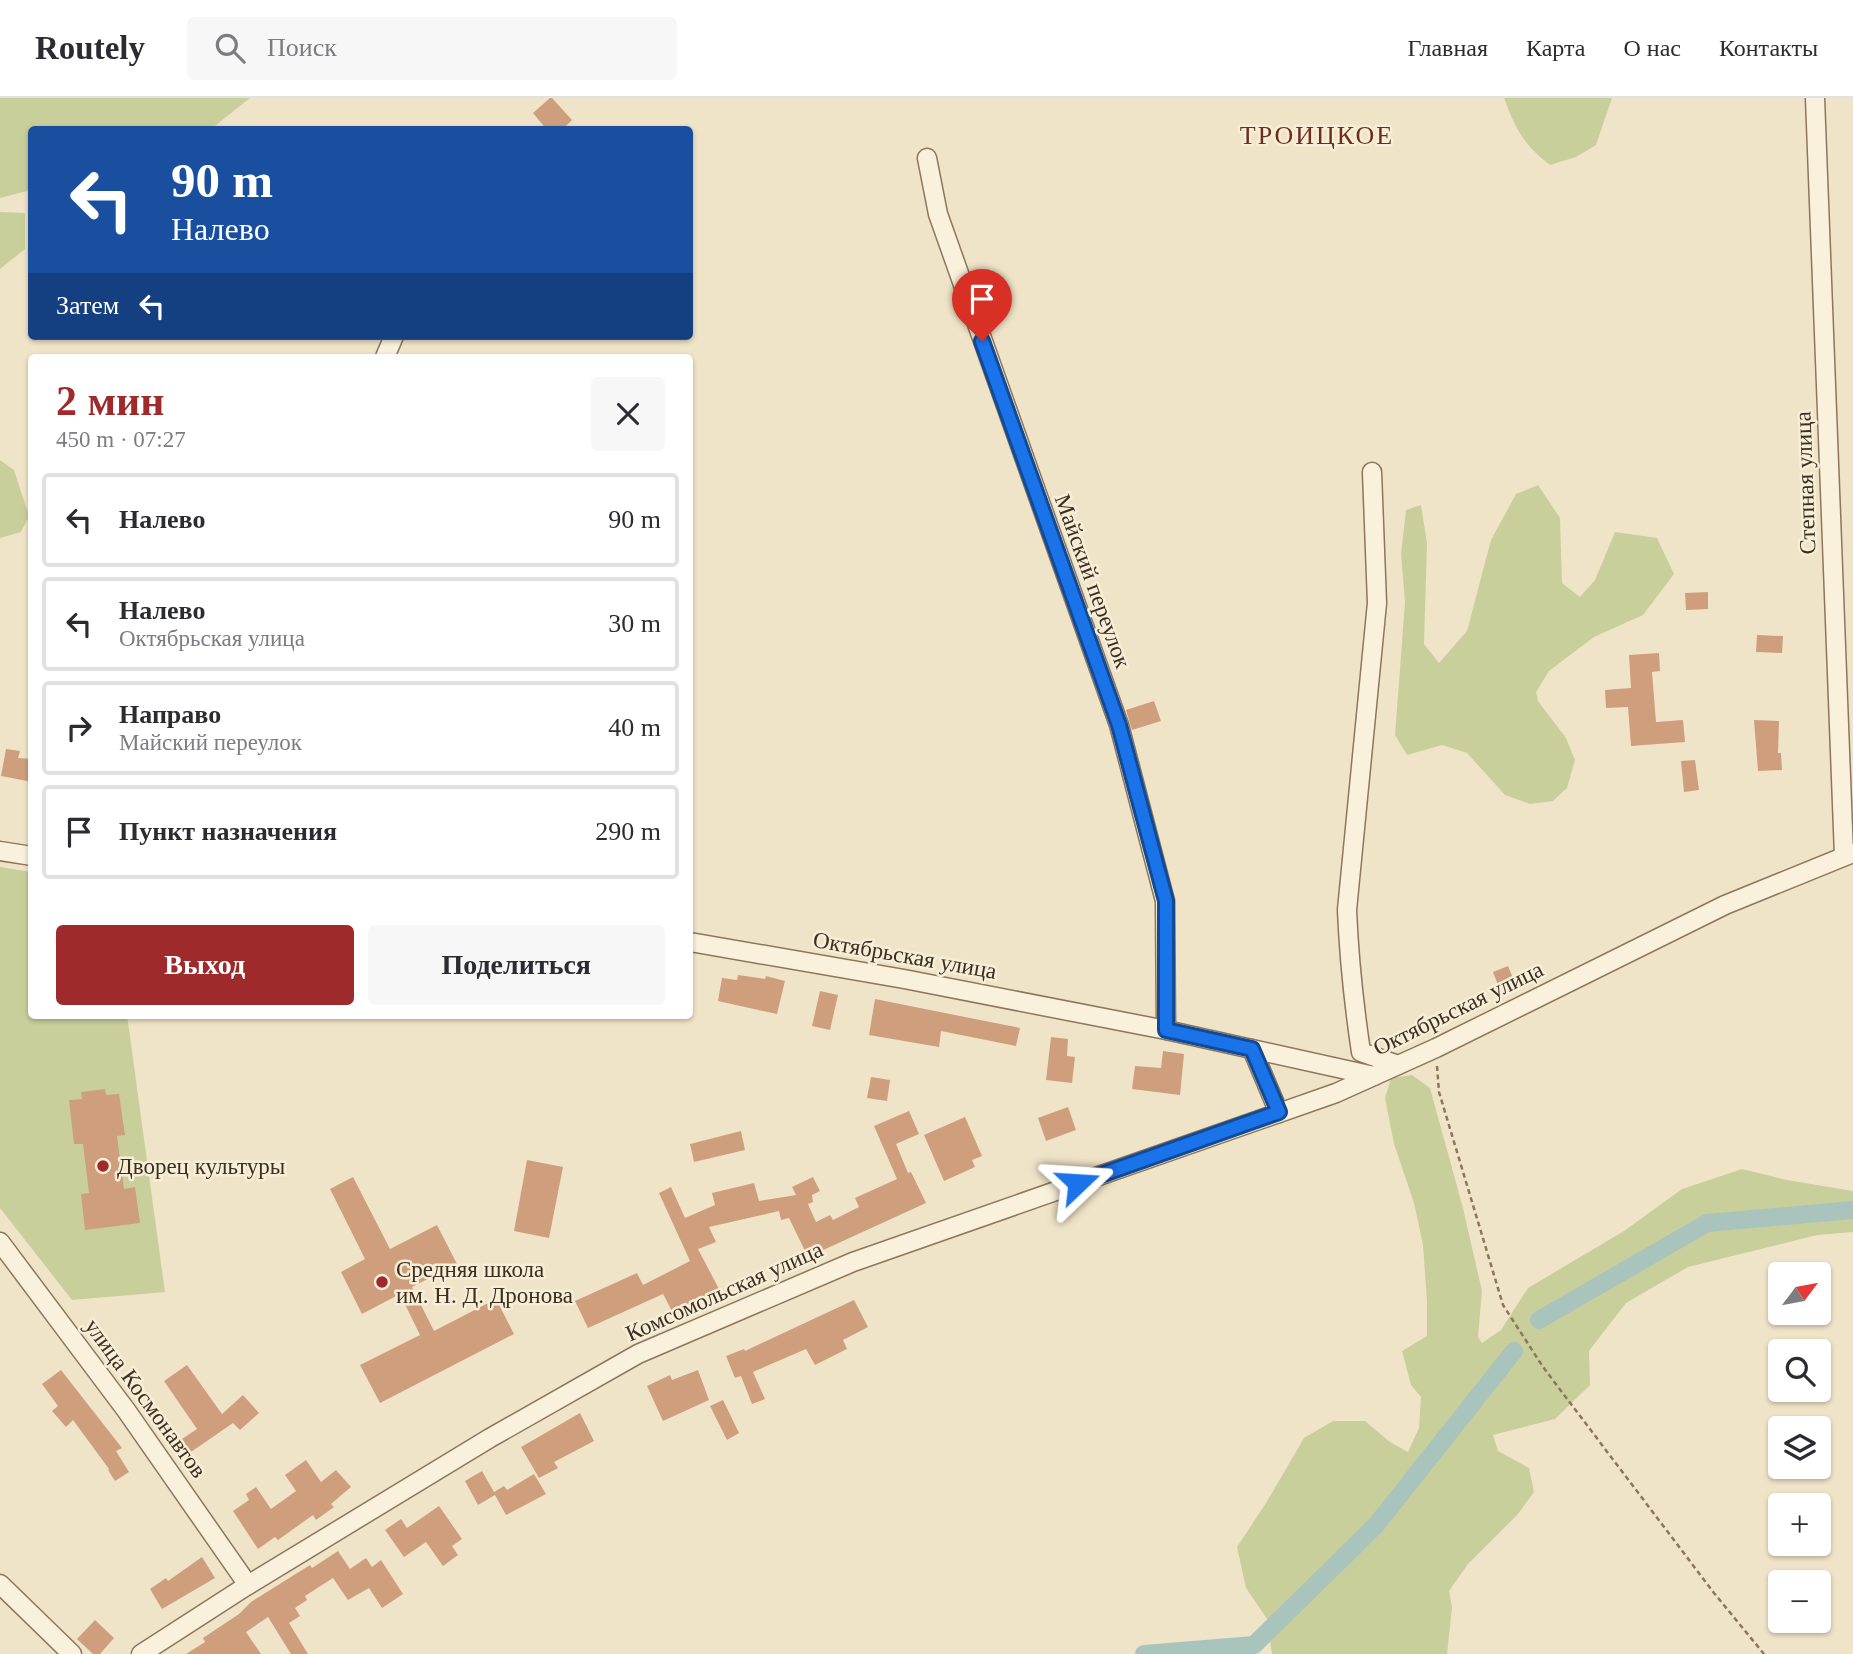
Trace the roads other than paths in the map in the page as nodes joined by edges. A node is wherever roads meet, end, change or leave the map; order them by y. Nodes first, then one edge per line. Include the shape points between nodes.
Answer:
1 (1815, 98) edge
2 (927, 158) dead end
3 (1372, 472) dead end
4 (0, 851) edge
5 (28, 855) edge
6 (1850, 856) edge
7 (693, 943) edge
8 (1166, 1030) junction
9 (1252, 1049) junction
10 (1361, 1052) junction
11 (1398, 1065) junction
12 (1344, 1069) junction
13 (1374, 1076) junction
14 (1279, 1112) junction
15 (0, 1242) edge
16 (0, 1584) edge
17 (248, 1585) junction
18 (72, 1654) edge
19 (141, 1654) edge

1 - 6 street, Степная улица
2 - 8 street, Майский переулок via 938,214 1119,725 1166,901
3 - 10 street via 1377,603 1347,910
4 - 5 street
6 - 11 street, Октябрьская улица via 1725,905
7 - 8 street, Октябрьская улица
8 - 9 street, Октябрьская улица
9 - 12 street, Октябрьская улица
9 - 14 street
10 - 11 street
10 - 12 street
11 - 13 street, Октябрьская улица
12 - 13 street, Октябрьская улица
13 - 14 street, Комсомольская улица
14 - 17 street, Комсомольская улица via 853,1262 638,1354
15 - 17 street, улица Космонавтов via 126,1410
16 - 18 street
17 - 19 street, Комсомольская улица

